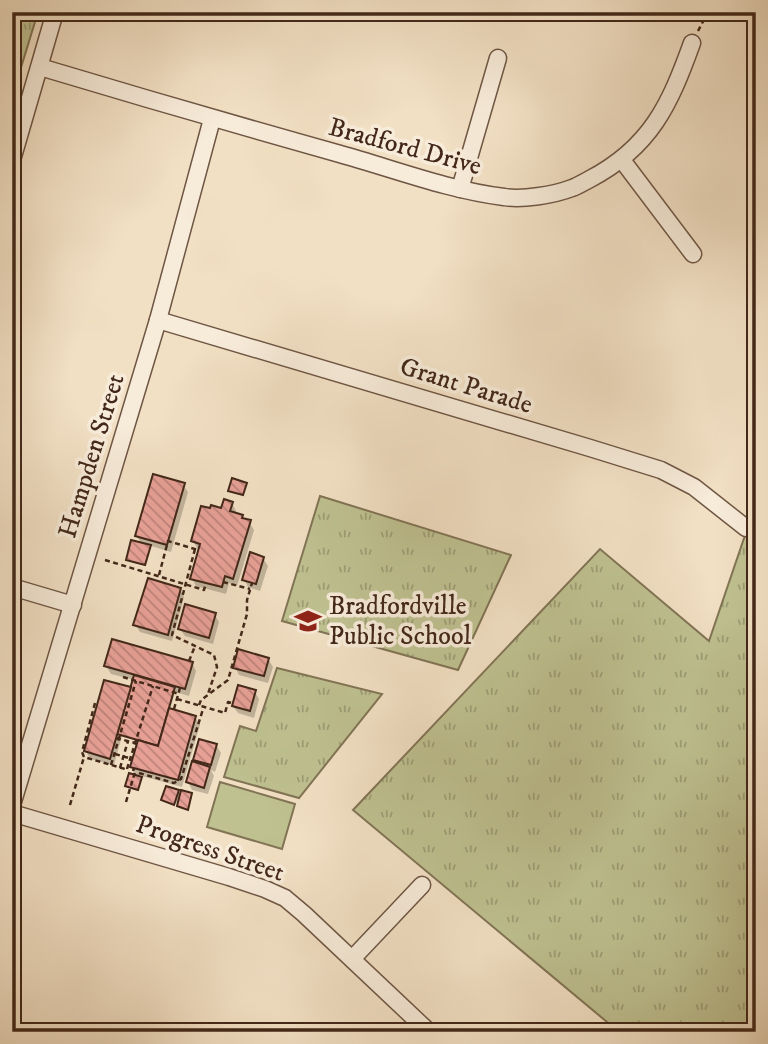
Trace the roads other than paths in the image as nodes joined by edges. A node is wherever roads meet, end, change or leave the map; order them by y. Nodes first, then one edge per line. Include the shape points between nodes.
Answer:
1 (55, 12) edge
2 (692, 43) road end
3 (498, 58) dead end
4 (40, 67) junction
5 (212, 119) junction
6 (12, 160) edge
7 (622, 160) junction
8 (460, 189) junction
9 (693, 254) dead end
10 (158, 320) junction
11 (746, 528) dead end
12 (12, 587) edge
13 (73, 605) junction
14 (12, 805) edge
15 (12, 813) edge
16 (422, 885) dead end
17 (352, 959) junction
18 (429, 1032) edge

1 - 4 street
2 - 7 street, Bradford Drive via 664,110
3 - 8 street
4 - 5 street, Bradford Drive
4 - 6 street
5 - 8 street, Bradford Drive
5 - 10 street, Hampden Street
7 - 8 street, Bradford Drive via 572,188 544,195 507,198
7 - 9 street
10 - 11 street, Grant Parade via 661,470 694,487
10 - 13 street, Hampden Street
12 - 13 street
13 - 14 street, Hampden Street
15 - 17 street, Progress Street via 265,888 285,898
16 - 17 street
17 - 18 street, Progress Street

